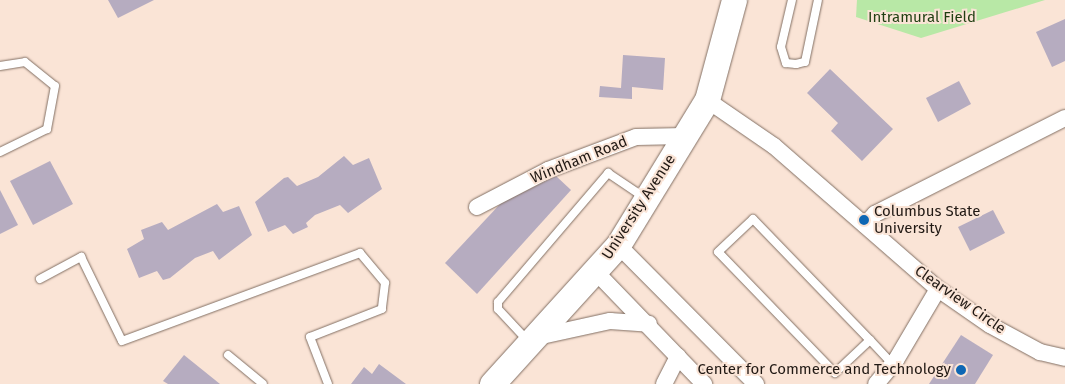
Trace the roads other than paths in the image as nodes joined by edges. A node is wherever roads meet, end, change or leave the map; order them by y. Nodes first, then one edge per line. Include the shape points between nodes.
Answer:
1 (734, 0) edge
2 (792, 0) edge
3 (818, 0) edge
4 (0, 66) edge
5 (708, 100) junction
6 (1065, 118) edge
7 (685, 136) junction
8 (0, 152) edge
9 (646, 199) junction
10 (477, 207) dead end
11 (865, 225) junction
12 (618, 245) junction
13 (596, 272) junction
14 (40, 278) dead end
15 (938, 289) junction
16 (649, 324) junction
17 (534, 340) junction
18 (870, 340) junction
19 (228, 355) dead end
20 (678, 356) junction
21 (1065, 358) edge
22 (892, 364) junction
23 (263, 384) edge
24 (328, 384) edge
25 (492, 384) edge
26 (664, 384) edge
27 (704, 384) edge
28 (756, 384) edge
29 (876, 384) edge

1 - 5 main road, University Avenue
2 - 3 lane via 781,47 786,63 796,64 805,62
4 - 8 lane via 25,62 55,86 47,129
5 - 7 main road, University Avenue
5 - 11 street, Clearview Circle via 774,146
6 - 11 street via 875,214
7 - 9 main road, University Avenue
7 - 10 street, Windham Road via 636,137 548,170
9 - 12 main road, University Avenue
9 - 17 lane via 608,173 498,302 498,309
11 - 15 street, Clearview Circle
12 - 13 main road, University Avenue
12 - 28 street
13 - 16 street
13 - 17 main road, University Avenue
14 - 24 lane via 81,257 122,341 360,253 385,283 382,309 310,337
15 - 21 street, Clearview Circle via 990,325 1040,352
15 - 22 street
16 - 17 street via 610,321
16 - 20 street
17 - 25 main road, University Avenue
18 - 18 lane via 753,219 718,252 835,373
18 - 22 lane
19 - 23 lane
20 - 26 street
20 - 27 street
22 - 29 street

